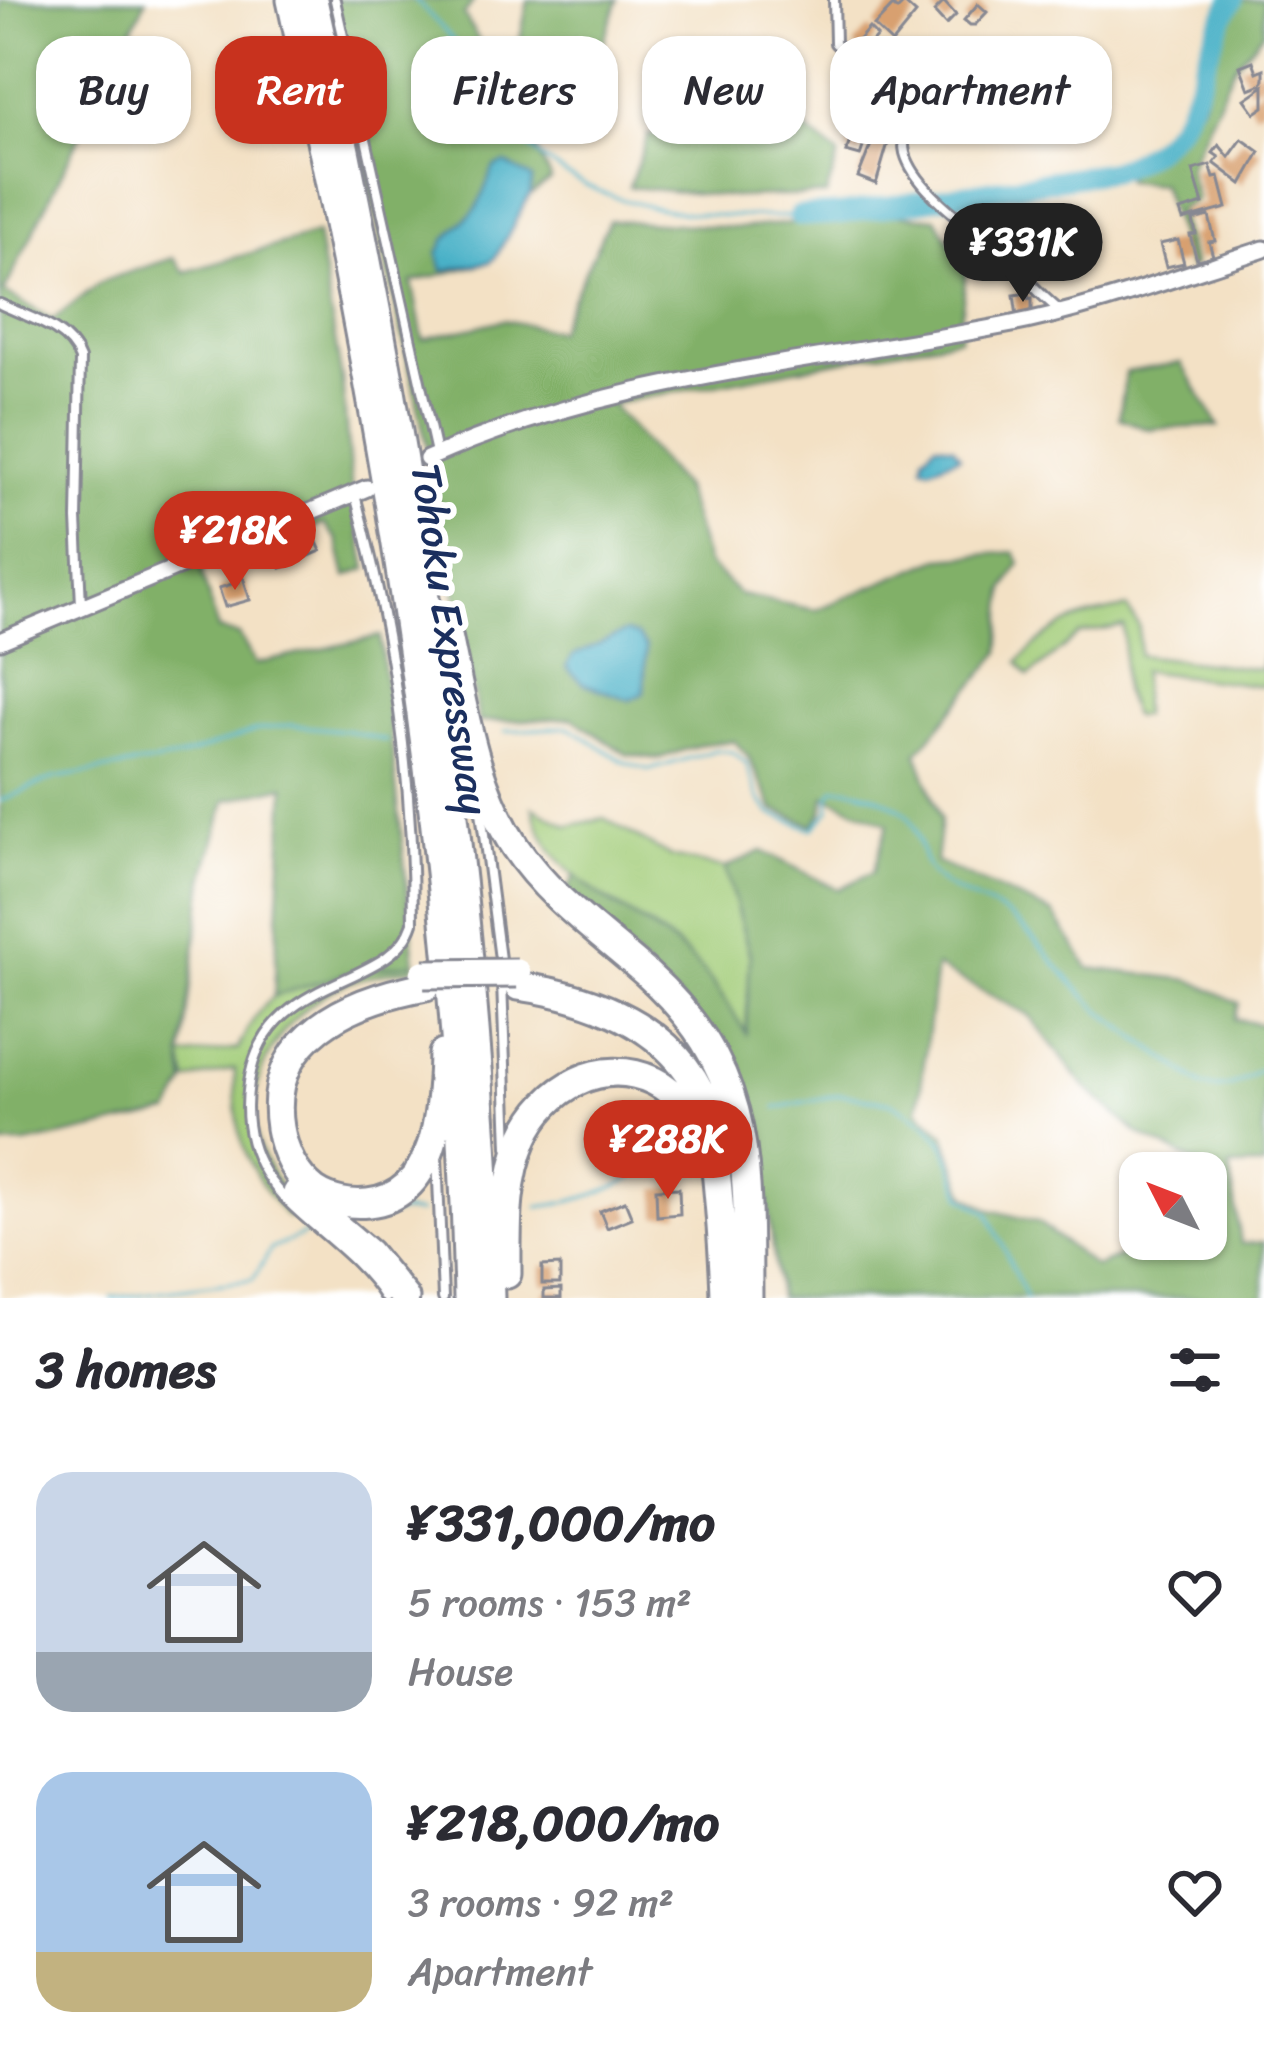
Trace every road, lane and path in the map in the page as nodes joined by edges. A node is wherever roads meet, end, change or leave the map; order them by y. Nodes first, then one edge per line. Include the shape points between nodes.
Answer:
1 (291, 0) edge
2 (313, 0) edge
3 (334, 0) edge
4 (834, 0) edge
5 (1264, 249) edge
6 (0, 304) edge
7 (1063, 313) junction
8 (398, 423) junction
9 (432, 457) joint
10 (361, 491) joint
11 (81, 607) junction
12 (0, 641) edge
13 (481, 778) junction
14 (431, 782) junction
15 (425, 980) junction
16 (433, 1143) junction
17 (728, 1153) junction
18 (511, 1181) junction
19 (385, 1298) edge
20 (405, 1298) edge
21 (443, 1298) edge
22 (468, 1298) edge
23 (490, 1298) edge
24 (507, 1298) edge
25 (725, 1298) edge
26 (748, 1298) edge

1 - 14 highway, Tohoku Expressway via 375,421
2 - 8 highway, Tohoku Expressway
3 - 9 lane
4 - 7 lane via 835,43 904,106 905,153 926,184
5 - 7 street
6 - 11 lane via 64,334 80,359
7 - 9 street via 561,407
8 - 13 highway
8 - 23 highway, Tohoku Expressway via 469,937
10 - 11 street
10 - 19 lane via 397,706 413,923 386,958 282,1017 251,1072 248,1112 273,1185
11 - 12 street
13 - 17 highway via 539,878 698,1029 736,1107
13 - 18 lane via 500,950
14 - 16 highway via 443,1032
14 - 22 highway, Tohoku Expressway via 455,1029
15 - 16 highway via 357,1004 310,1034 283,1079 278,1117 296,1170 316,1191 344,1202 375,1202 406,1186
15 - 17 highway, bridge via 518,980 592,990 628,1005 661,1026 710,1083
15 - 20 highway via 357,991 308,1020 276,1061 265,1115 286,1180
16 - 21 lane
17 - 18 highway via 653,1081 590,1076 543,1107
17 - 25 highway
17 - 26 highway
18 - 24 highway

